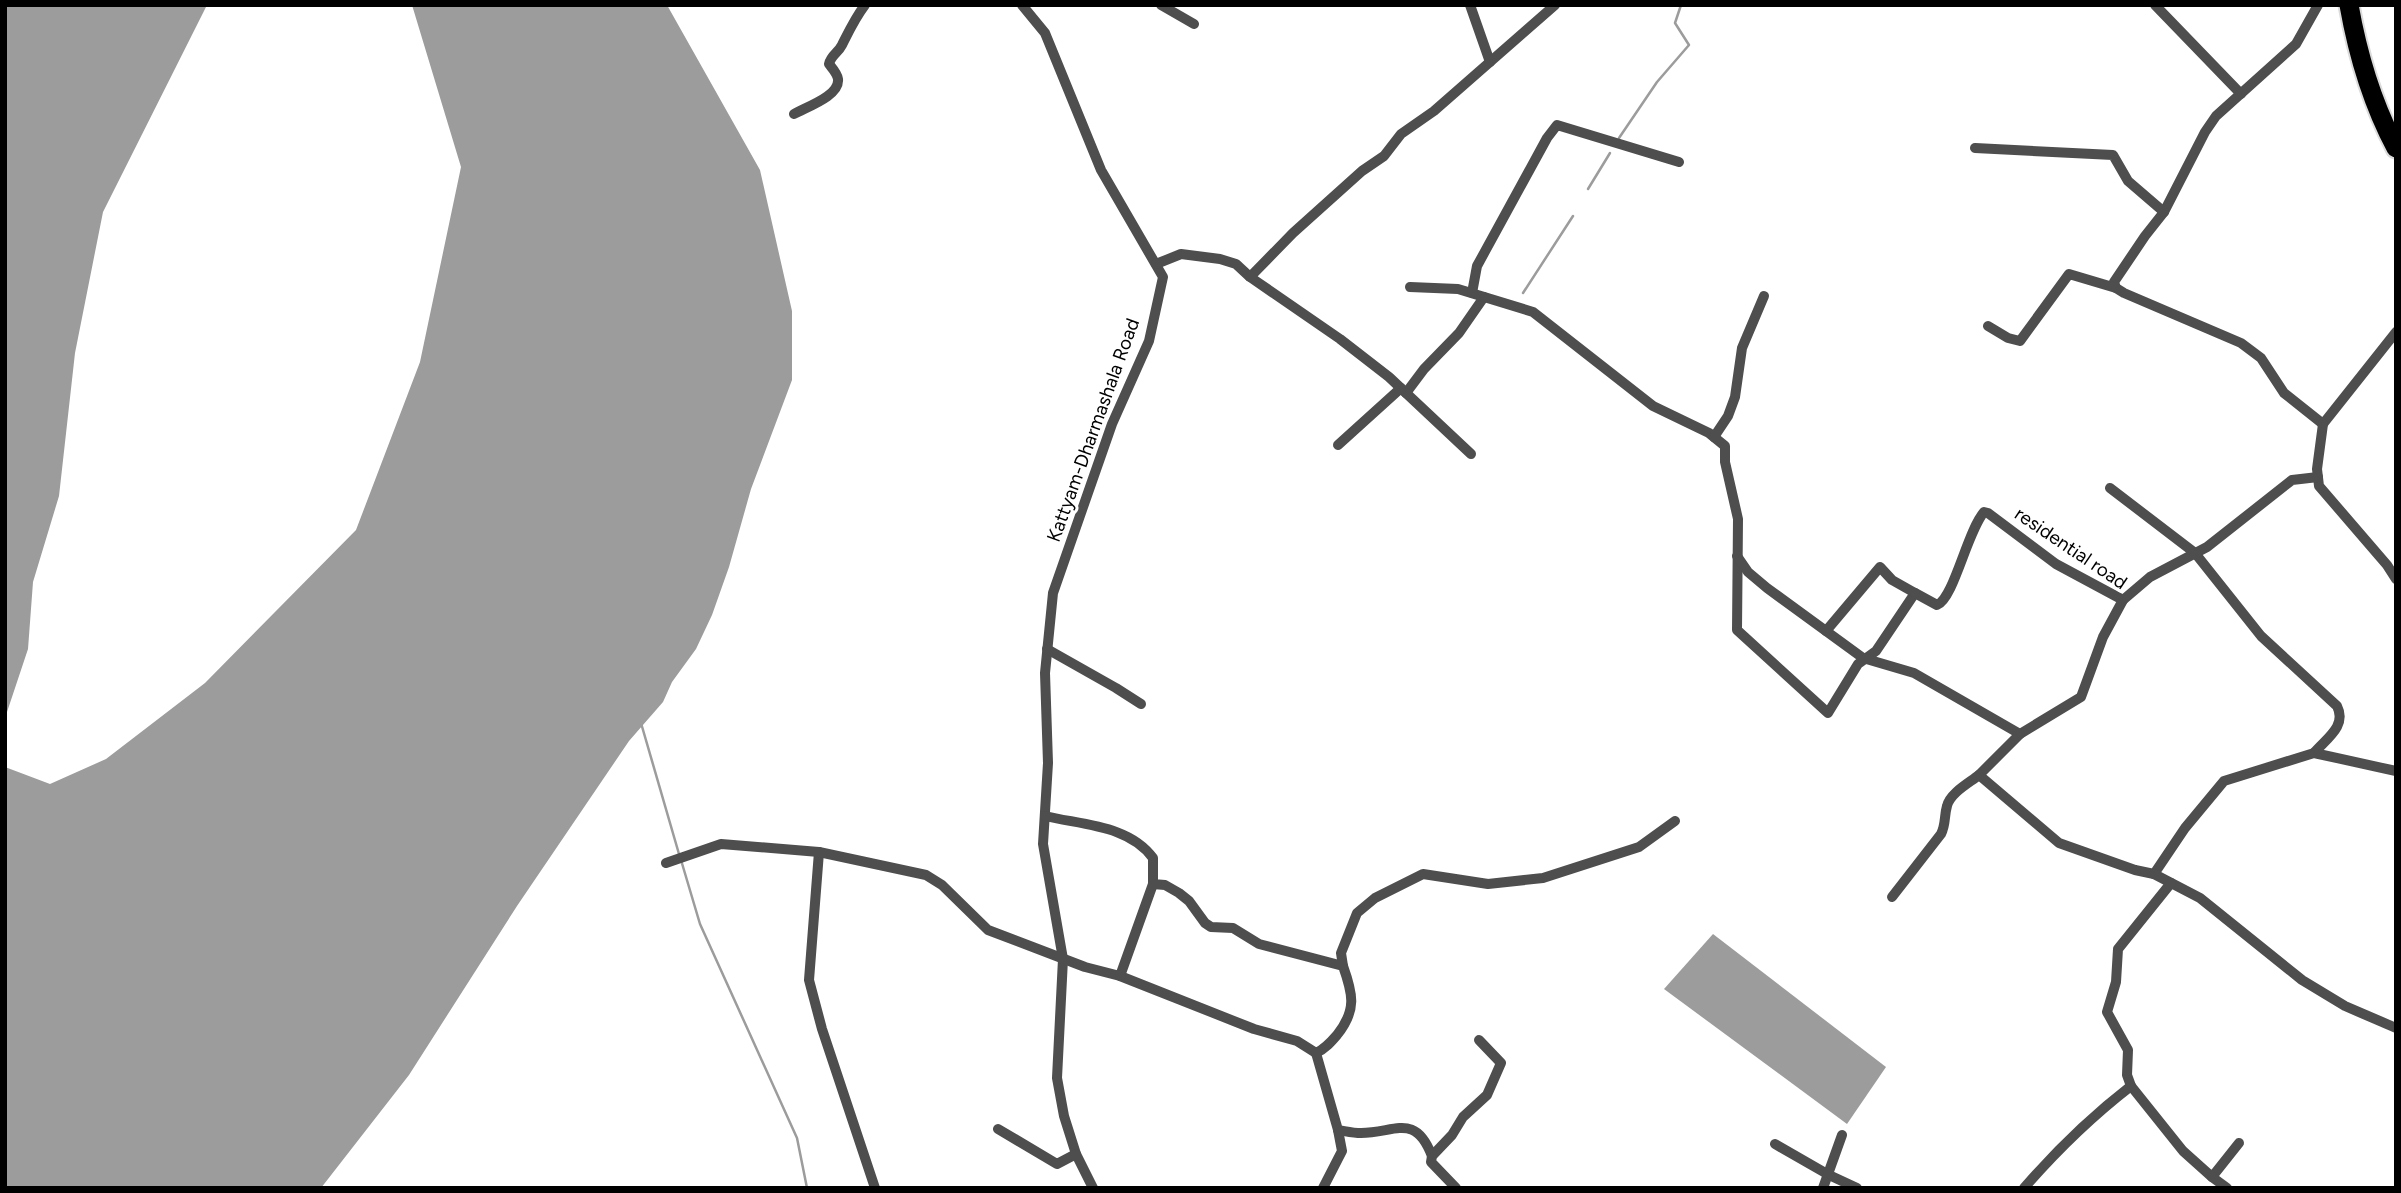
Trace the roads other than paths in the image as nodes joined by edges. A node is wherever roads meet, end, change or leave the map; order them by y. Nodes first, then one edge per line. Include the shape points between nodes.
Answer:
1 (865, 5) edge
2 (1022, 5) edge
3 (1161, 5) edge
4 (1470, 5) edge
5 (1555, 5) edge
6 (2155, 5) edge
7 (2318, 5) edge
8 (2349, 5) edge
9 (1194, 24) dead end
10 (1490, 62) junction
11 (2241, 94) junction
12 (794, 114) dead end
13 (1975, 148) dead end
14 (2396, 148) edge
15 (1679, 162) dead end
16 (2164, 212) junction
17 (1156, 264) junction
18 (1250, 277) junction
19 (1410, 287) dead end
20 (2116, 288) junction
21 (1472, 293) junction
22 (1764, 296) dead end
23 (1484, 297) junction
24 (1988, 326) dead end
25 (2396, 332) edge
26 (1403, 391) junction
27 (2323, 424) junction
28 (1714, 437) junction
29 (1338, 445) dead end
30 (1471, 454) dead end
31 (2318, 477) junction
32 (2110, 488) dead end
33 (2195, 553) junction
34 (1737, 556) junction
35 (2396, 579) edge
36 (1915, 593) junction
37 (2123, 600) junction
38 (1826, 631) junction
39 (1048, 649) junction
40 (1863, 659) junction
41 (1141, 704) dead end
42 (2020, 734) junction
43 (2314, 753) junction
44 (2396, 771) edge
45 (1979, 775) junction
46 (1045, 816) junction
47 (1675, 821) dead end
48 (819, 852) junction
49 (670, 861) dead end
50 (2154, 874) junction
51 (2171, 883) junction
52 (1153, 884) junction
53 (1892, 897) dead end
54 (1063, 959) junction
55 (1343, 966) junction
56 (1120, 976) junction
57 (2396, 1028) edge
58 (1479, 1040) dead end
59 (1316, 1053) junction
60 (2131, 1086) junction
61 (998, 1129) dead end
62 (1338, 1130) junction
63 (1842, 1135) dead end
64 (2239, 1143) dead end
65 (1775, 1144) dead end
66 (1076, 1154) junction
67 (1432, 1156) junction
68 (1829, 1175) junction
69 (2212, 1177) junction
70 (875, 1188) edge
71 (1093, 1188) edge
72 (1323, 1188) edge
73 (1456, 1188) edge
74 (1823, 1188) edge
75 (1857, 1188) edge
76 (2024, 1188) edge
77 (2227, 1188) edge

1 - 12 street via 831,57 829,64 839,82 835,90
2 - 17 street, Kattyam-Dharmashala Road via 1045,33 1101,170
3 - 9 street
4 - 10 street
5 - 10 street
6 - 11 street
7 - 11 street via 2296,44
8 - 14 highway via 2370,92
10 - 18 street via 1401,134 1384,156 1293,233
11 - 16 street via 2205,132
13 - 16 street via 2113,155 2128,181
15 - 21 street via 1557,125 1477,266
16 - 20 street via 2114,282
17 - 18 street via 1181,254 1199,256 1236,264
17 - 39 street, Kattyam-Dharmashala Road via 1163,277 1149,341 1112,424 1052,593
18 - 26 street via 1322,326
19 - 21 street
20 - 24 street via 2068,274 2020,341
20 - 27 street via 2241,343 2261,358 2284,393
21 - 23 street
22 - 28 street via 1742,348 1735,397
23 - 26 street via 1460,333
23 - 28 street via 1533,312 1653,406
25 - 27 street
26 - 29 street
26 - 30 street
27 - 31 street
28 - 34 street via 1725,446 1738,519
31 - 33 street via 2292,480
31 - 35 street via 2319,486
32 - 33 street
33 - 37 street via 2150,578
33 - 43 street via 2261,636 2337,706 2340,723
34 - 38 street via 1756,579
34 - 40 street via 1737,630 1828,713
36 - 37 street, residential road via 1937,605 1942,603 1984,512 2056,564
36 - 38 street via 1880,567
36 - 40 street via 1877,651
37 - 42 street, residential road via 2103,637 2081,697
38 - 40 street
39 - 41 street
39 - 46 street, Kattyam-Dharmashala Road
40 - 42 street via 1914,673
42 - 45 street, residential road
43 - 44 street
43 - 50 street via 2224,781
45 - 50 street via 2059,843
45 - 53 street, residential road via 1951,798 1941,834
46 - 52 street via 1116,832 1138,842 1153,858
46 - 54 street, Kattyam-Dharmashala Road via 1042,844
47 - 55 street via 1639,847 1543,878 1488,884 1423,874 1375,898 1357,913 1341,953
48 - 49 street via 721,844
48 - 54 street via 926,875 988,930
48 - 70 street via 808,980
50 - 51 street
51 - 57 street via 2200,898 2302,980 2345,1006
51 - 60 street via 2118,949 2116,982 2107,1012 2128,1050
52 - 55 street via 1179,893 1211,927 1233,928 1259,944
52 - 56 street
54 - 56 street
54 - 66 street, Kattyam-Dharmashala Road via 1057,1078
55 - 59 street via 1352,995 1351,1014 1330,1043
56 - 59 street via 1254,1029 1297,1041
58 - 67 street via 1501,1063 1487,1095
59 - 62 street
60 - 69 street via 2183,1151
60 - 76 street via 2056,1151
61 - 66 street via 1057,1164
62 - 67 street via 1361,1133 1406,1127 1416,1131
62 - 72 street via 1342,1151
63 - 68 street
64 - 69 street
65 - 68 street
66 - 71 street, Kattyam-Dharmashala Road
67 - 73 street via 1431,1162
68 - 74 street
68 - 75 street
69 - 77 street

